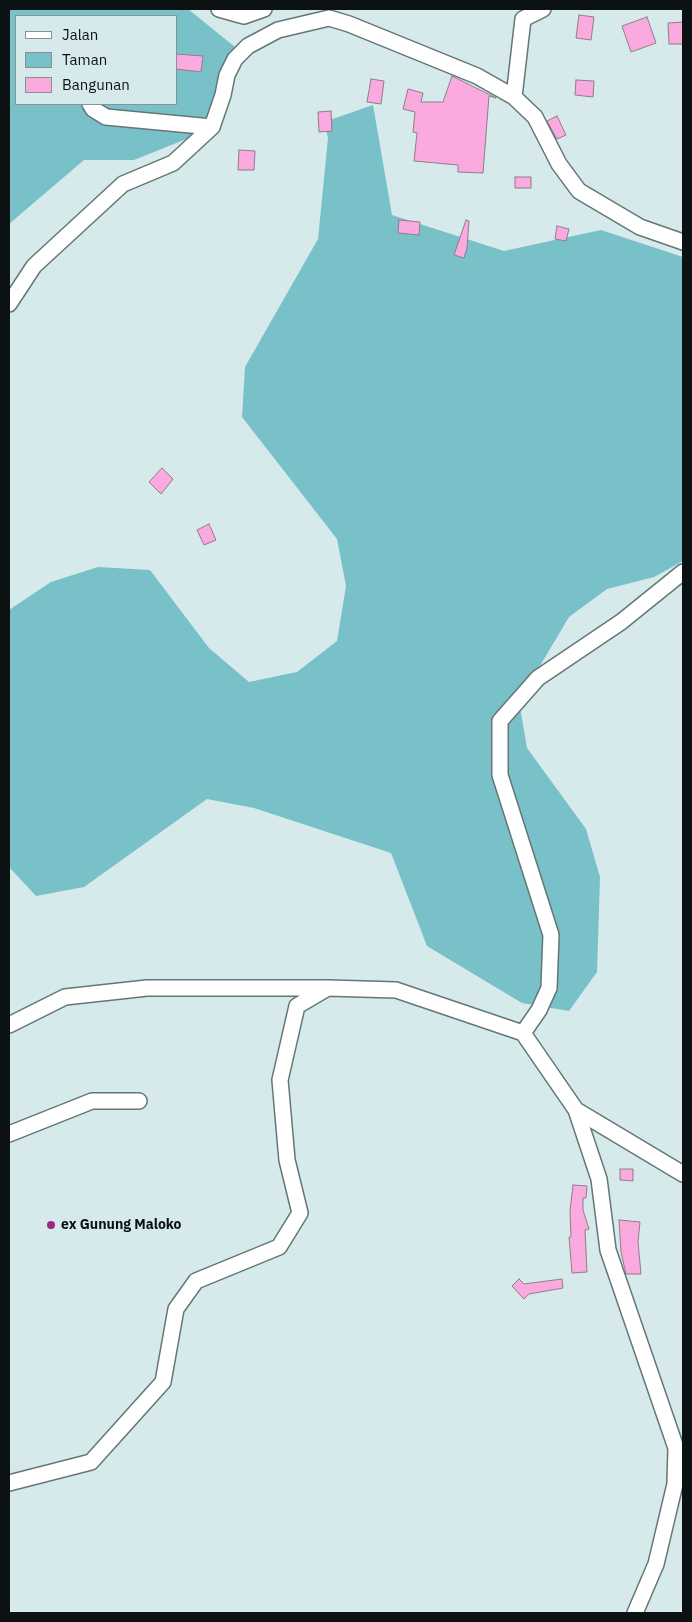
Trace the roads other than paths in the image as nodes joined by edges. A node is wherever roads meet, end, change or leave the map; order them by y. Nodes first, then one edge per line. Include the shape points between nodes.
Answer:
1 (219, 9) edge
2 (264, 9) edge
3 (544, 9) edge
4 (517, 14) edge
5 (514, 97) junction
6 (91, 105) edge
7 (212, 127) junction
8 (683, 242) edge
9 (9, 304) edge
10 (683, 572) edge
11 (328, 988) junction
12 (9, 1026) edge
13 (523, 1033) junction
14 (139, 1101) dead end
15 (576, 1110) junction
16 (9, 1134) edge
17 (683, 1174) edge
18 (9, 1483) edge
19 (635, 1613) edge

1 - 2 street via 244,16
3 - 4 street
4 - 5 street
5 - 7 street via 477,76 329,18 278,30 248,46 235,59 227,75
5 - 8 street via 535,117 559,164 579,191 640,227
6 - 7 street via 106,117
7 - 9 street via 174,163 123,184 34,266
10 - 13 street via 621,622 538,678 500,722 500,775 551,935 549,988
11 - 12 street via 147,988 65,997
11 - 13 street via 396,990
11 - 18 street via 297,1006 280,1080 287,1160 300,1213 279,1247 196,1281 176,1309 163,1382 91,1462
13 - 15 street
14 - 16 street via 92,1101
15 - 17 street
15 - 19 street via 599,1179 608,1250 676,1448 675,1484 656,1564

